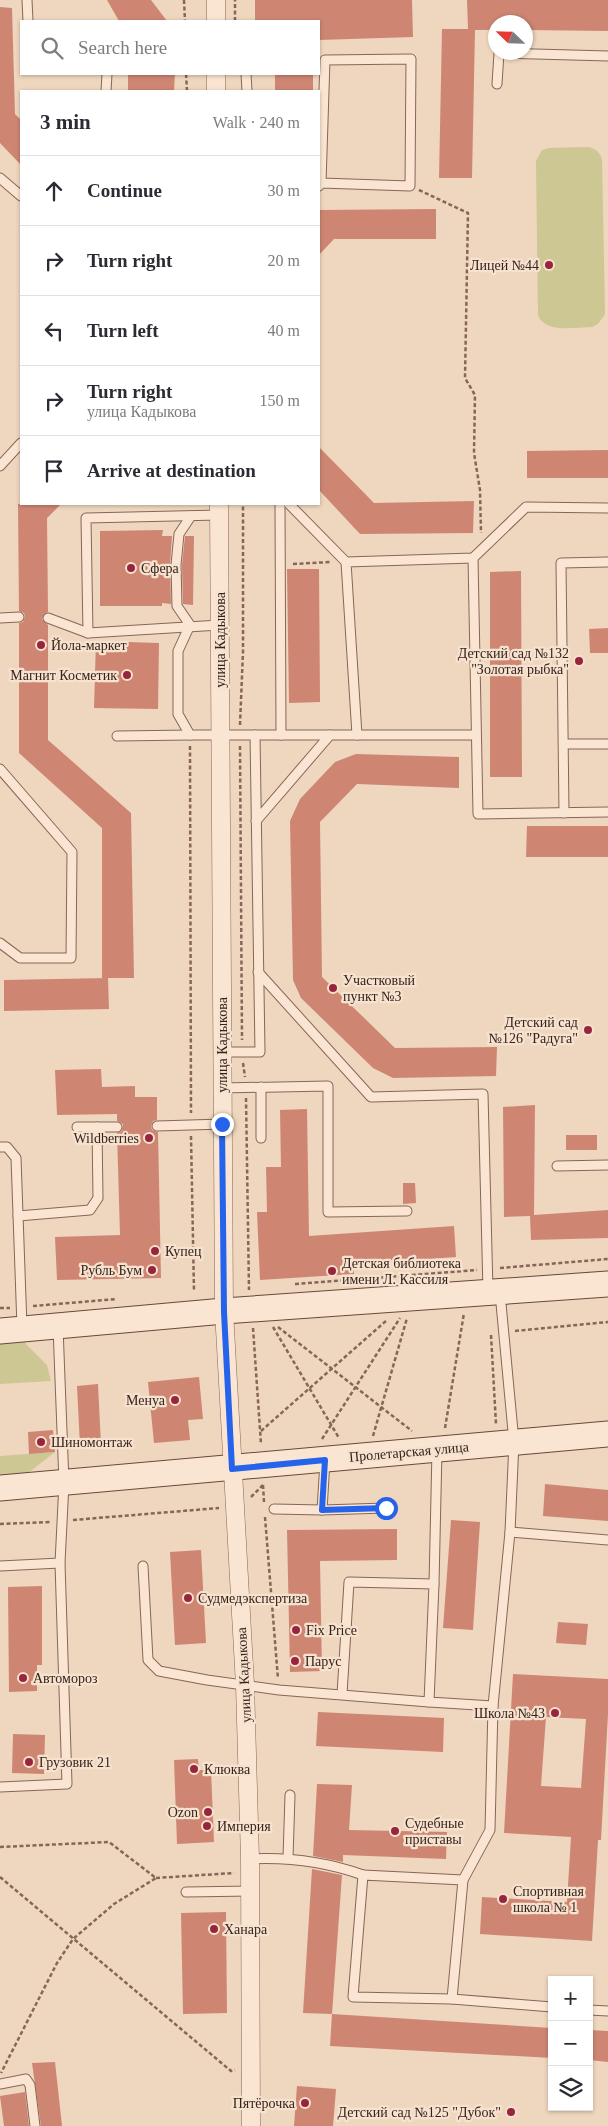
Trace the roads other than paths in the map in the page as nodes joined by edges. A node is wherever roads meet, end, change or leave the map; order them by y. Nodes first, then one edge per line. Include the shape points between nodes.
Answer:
1 (27, 0) edge
2 (216, 0) edge
3 (28, 20) edge
4 (216, 20) edge
5 (608, 56) edge
6 (106, 75) edge
7 (216, 75) edge
8 (246, 75) edge
9 (497, 84) dead end
10 (106, 90) edge
11 (216, 90) edge
12 (247, 90) edge
13 (0, 178) edge
14 (320, 184) edge
15 (20, 195) edge
16 (20, 444) edge
17 (0, 466) edge
18 (280, 505) edge
19 (290, 505) edge
20 (608, 508) edge
21 (219, 509) edge
22 (191, 516) junction
23 (473, 558) junction
24 (346, 562) junction
25 (608, 562) edge
26 (0, 618) edge
27 (19, 618) dead end
28 (48, 618) dead end
29 (190, 625) junction
30 (220, 625) junction
31 (88, 633) junction
32 (190, 735) junction
33 (280, 735) junction
34 (330, 735) junction
35 (357, 735) junction
36 (476, 735) junction
37 (116, 736) dead end
38 (220, 736) junction
39 (255, 736) junction
40 (564, 744) junction
41 (608, 744) edge
42 (0, 768) edge
43 (608, 812) edge
44 (564, 813) junction
45 (256, 821) junction
46 (0, 943) edge
47 (258, 972) junction
48 (222, 1052) junction
49 (261, 1087) junction
50 (222, 1088) junction
51 (222, 1124) junction
52 (157, 1126) dead end
53 (77, 1127) dead end
54 (97, 1127) junction
55 (117, 1127) dead end
56 (261, 1138) dead end
57 (0, 1147) edge
58 (608, 1165) edge
59 (557, 1166) dead end
60 (407, 1211) dead end
61 (18, 1216) junction
62 (608, 1284) edge
63 (485, 1287) junction
64 (224, 1301) junction
65 (14, 1323) edge
66 (58, 1326) junction
67 (608, 1434) edge
68 (506, 1443) junction
69 (439, 1450) junction
70 (316, 1461) junction
71 (232, 1469) junction
72 (64, 1483) junction
73 (0, 1488) edge
74 (386, 1508) dead end
75 (274, 1509) dead end
76 (322, 1510) junction
77 (510, 1532) junction
78 (608, 1540) edge
79 (60, 1562) junction
80 (0, 1566) edge
81 (143, 1566) dead end
82 (434, 1584) junction
83 (245, 1685) junction
84 (342, 1694) junction
85 (429, 1702) junction
86 (493, 1706) junction
87 (0, 1787) edge
88 (290, 1795) dead end
89 (288, 1858) junction
90 (250, 1859) junction
91 (363, 1875) junction
92 (463, 1880) junction
93 (251, 1891) junction
94 (186, 1892) dead end
95 (452, 2000) junction
96 (548, 2007) edge
97 (593, 2010) edge
98 (608, 2012) edge
99 (0, 2084) edge
100 (35, 2126) edge
101 (251, 2126) edge

1 - 3 lane
2 - 4 street
5 - 9 lane via 499,53
6 - 10 lane
7 - 11 street
8 - 12 lane
13 - 15 lane
14 - 14 lane via 410,186 411,59 325,60
16 - 17 lane
18 - 33 lane
19 - 24 lane
20 - 23 lane via 526,507
21 - 22 lane
21 - 30 street, улица Кадыкова
22 - 29 lane via 179,534 176,565 177,606
22 - 31 lane via 86,518
23 - 24 lane
23 - 36 lane
24 - 35 lane
25 - 40 lane via 561,563
26 - 27 lane
28 - 31 lane
29 - 30 lane
29 - 31 lane
29 - 32 lane via 178,651 178,714
30 - 38 street, улица Кадыкова
32 - 37 lane
32 - 38 lane
33 - 34 lane
33 - 39 lane
34 - 35 lane
34 - 45 lane
35 - 36 lane
36 - 44 lane via 478,814
38 - 39 lane
38 - 48 street, улица Кадыкова
39 - 45 lane
40 - 41 lane
40 - 44 lane
42 - 46 lane via 72,852 71,958 20,958
43 - 44 lane
45 - 47 lane
47 - 48 lane via 260,1052
47 - 63 lane via 371,1097 483,1094
48 - 50 street, улица Кадыкова
49 - 50 lane
49 - 56 lane
49 - 60 lane via 328,1086 328,1212
50 - 51 street, улица Кадыкова
51 - 52 lane
51 - 64 street, улица Кадыкова
53 - 54 lane
54 - 55 lane
54 - 61 lane via 98,1198 90,1210
57 - 61 lane via 7,1147 16,1158
58 - 59 lane
61 - 65 lane
62 - 63 street
63 - 64 street via 412,1298
63 - 68 lane via 503,1332
64 - 66 street
64 - 71 street, улица Кадыкова
65 - 66 street
66 - 72 lane
67 - 68 street, Пролетарская улица
68 - 69 street, Пролетарская улица
68 - 77 lane
69 - 70 street, Пролетарская улица
69 - 82 lane
70 - 71 street, Пролетарская улица
70 - 76 lane
71 - 72 street, Пролетарская улица
71 - 83 street, улица Кадыкова
72 - 73 street, Пролетарская улица
72 - 79 lane
74 - 76 lane
75 - 76 lane
77 - 78 lane
77 - 86 lane
79 - 80 lane
79 - 87 lane via 67,1784
81 - 83 lane via 148,1660 159,1671
82 - 84 lane via 349,1582
82 - 85 lane
83 - 84 lane
83 - 90 street, улица Кадыкова
84 - 85 lane
85 - 86 lane
86 - 92 lane via 490,1830
88 - 89 lane
89 - 90 lane
89 - 91 lane
90 - 93 street, улица Кадыкова
91 - 92 lane
91 - 95 lane via 353,1997
92 - 95 lane
93 - 94 lane
93 - 101 street, улица Кадыкова
95 - 96 lane
97 - 98 lane
99 - 100 lane via 26,2079 30,2085

